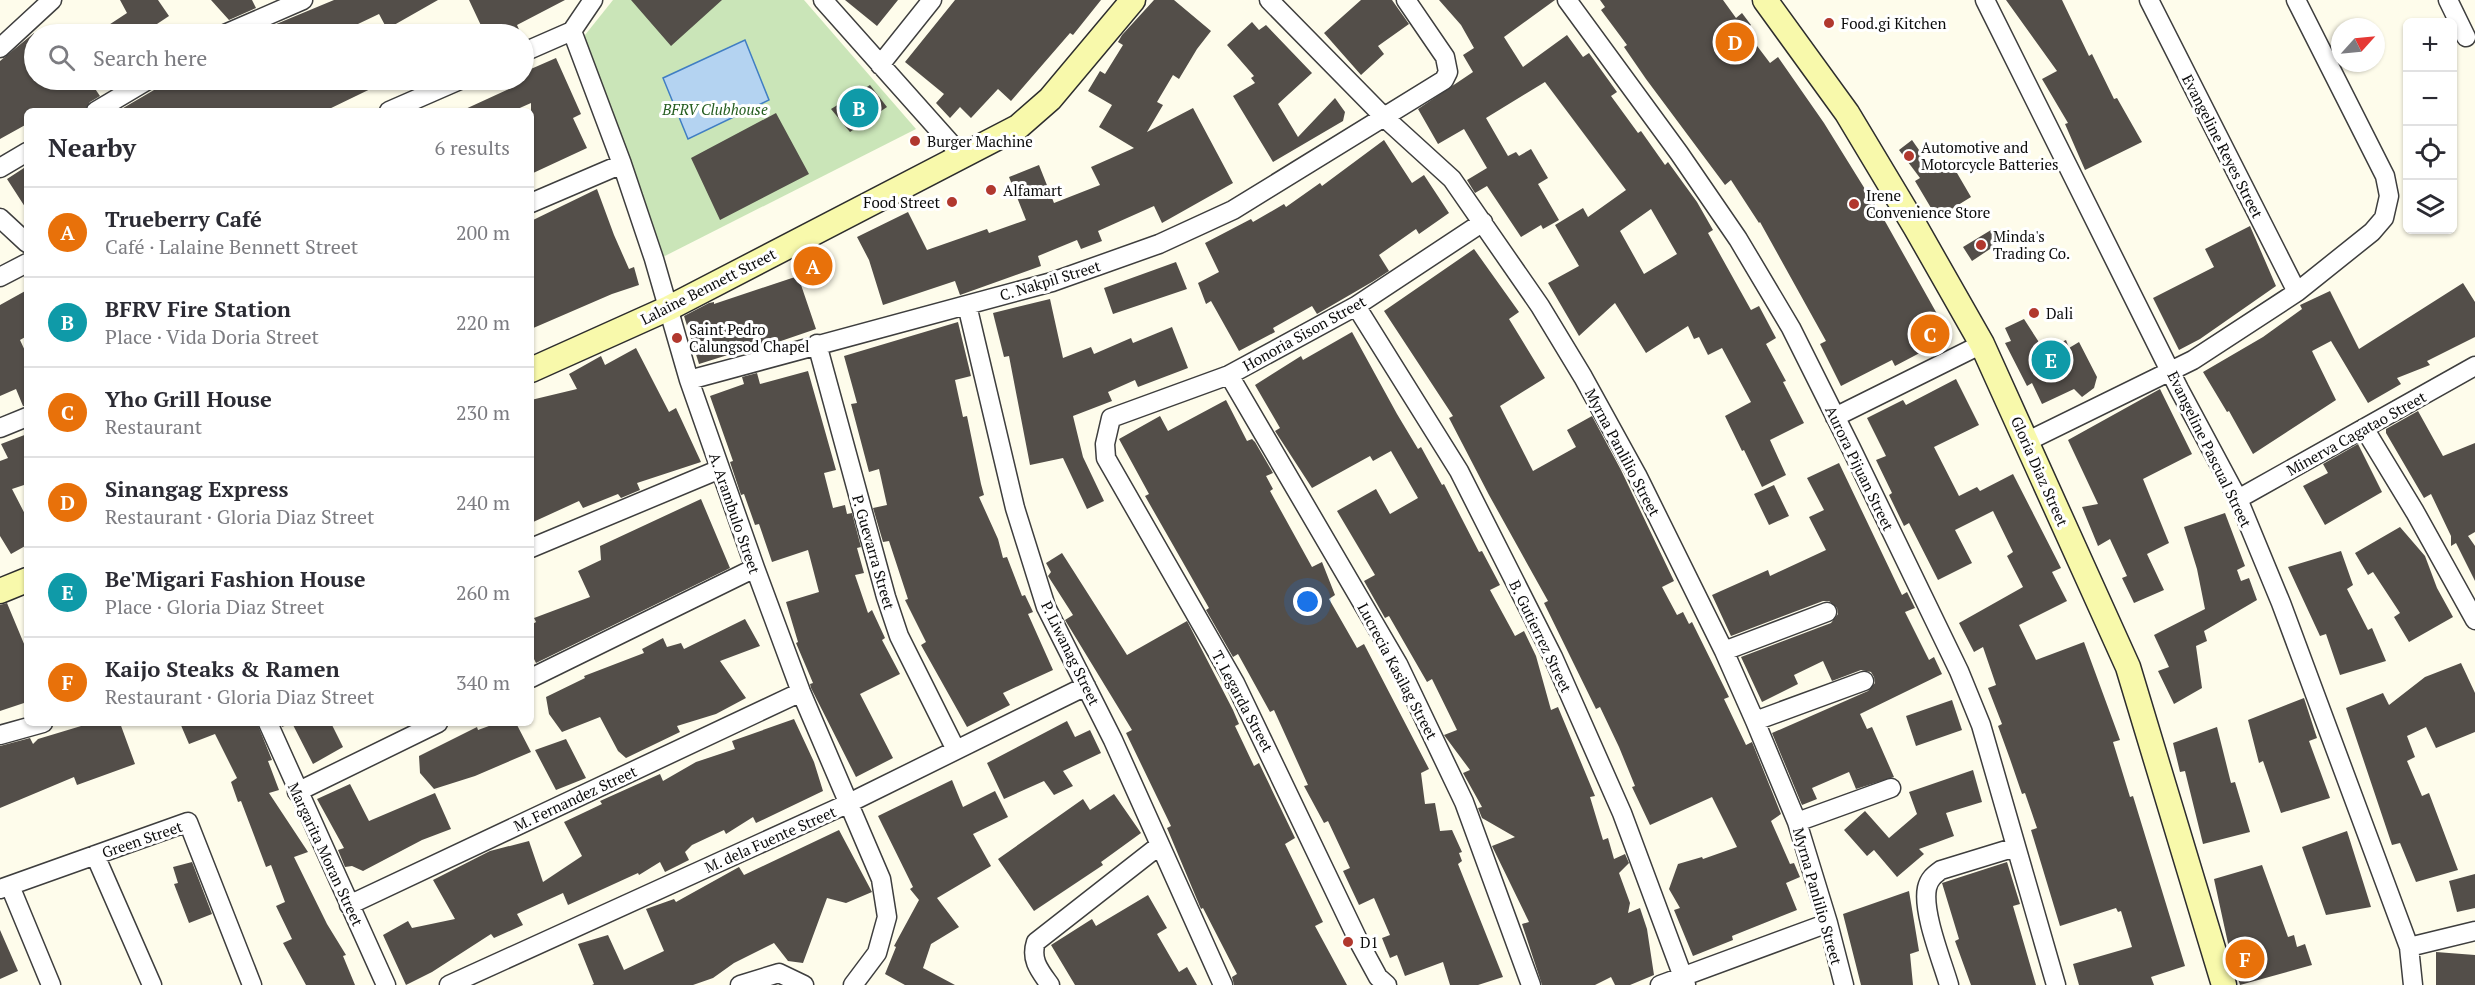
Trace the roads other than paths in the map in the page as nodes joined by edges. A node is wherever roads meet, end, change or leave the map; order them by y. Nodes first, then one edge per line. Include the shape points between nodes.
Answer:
1 (52, 0) edge
2 (303, 0) edge
3 (592, 0) edge
4 (824, 0) edge
5 (932, 0) edge
6 (1133, 0) edge
7 (1269, 0) edge
8 (1406, 0) edge
9 (1567, 0) edge
10 (1765, 0) edge
11 (1984, 0) edge
12 (2149, 0) edge
13 (2296, 0) edge
14 (2448, 0) edge
15 (26, 24) edge
16 (248, 24) edge
17 (24, 26) edge
18 (572, 31) junction
19 (2466, 37) dead end
20 (0, 48) edge
21 (534, 48) edge
22 (880, 65) junction
23 (131, 90) edge
24 (437, 90) edge
25 (101, 108) edge
26 (396, 108) edge
27 (1385, 118) junction
28 (24, 154) edge
29 (963, 156) junction
30 (622, 164) junction
31 (0, 168) edge
32 (534, 202) edge
33 (0, 218) edge
34 (1483, 222) junction
35 (24, 240) edge
36 (24, 265) edge
37 (0, 277) edge
38 (2297, 292) junction
39 (967, 305) junction
40 (1356, 306) junction
41 (669, 308) junction
42 (818, 344) junction
43 (1982, 345) junction
44 (2475, 366) edge
45 (534, 369) edge
46 (2172, 371) junction
47 (1229, 375) junction
48 (690, 381) junction
49 (1835, 417) junction
50 (24, 418) edge
51 (1111, 418) joint
52 (0, 428) edge
53 (2364, 429) junction
54 (2026, 442) junction
55 (720, 469) junction
56 (2238, 499) junction
57 (534, 547) edge
58 (754, 568) junction
59 (24, 581) edge
60 (0, 591) edge
61 (1827, 612) dead end
62 (2475, 620) edge
63 (1724, 651) junction
64 (534, 677) edge
65 (1864, 681) dead end
66 (1086, 686) junction
67 (801, 692) junction
68 (1755, 721) junction
69 (32, 726) edge
70 (269, 726) edge
71 (432, 726) edge
72 (0, 735) edge
73 (956, 750) junction
74 (1891, 788) dead end
75 (297, 792) junction
76 (847, 804) junction
77 (1797, 822) junction
78 (1160, 845) junction
79 (2016, 847) junction
80 (96, 855) junction
81 (5, 887) edge
82 (349, 905) junction
83 (1828, 923) junction
84 (2475, 931) edge
85 (2409, 947) junction
86 (1685, 981) edge
87 (51, 985) edge
88 (152, 985) edge
89 (252, 985) edge
90 (386, 985) edge
91 (449, 985) edge
92 (740, 985) edge
93 (804, 985) edge
94 (853, 985) edge
95 (1050, 985) edge
96 (1223, 985) edge
97 (1387, 985) edge
98 (1531, 985) edge
99 (1660, 985) edge
100 (1844, 985) edge
101 (1949, 985) edge
102 (2056, 985) edge
103 (2224, 985) edge
104 (2413, 985) edge

1 - 15 street
2 - 16 street
3 - 18 street
4 - 22 street
5 - 22 street
6 - 29 street, Lalaine Bennett Street via 1050,99 1018,127
7 - 27 street, Myrna Panlilio Street
8 - 27 street, C. Nakpil Street via 1445,57 1448,72 1437,86
9 - 49 street, Aurora Pijuan Street via 1738,239 1791,328
10 - 43 street, Gloria Diaz Street via 1846,113
11 - 46 street, Evangeline Pascual Street
12 - 38 street, Evangeline Reyes Street
13 - 38 street via 2376,153 2389,196 2384,218 2372,232
14 - 19 street
17 - 20 street
18 - 21 street
18 - 30 street, A. Arambulo Street
22 - 29 street
23 - 25 street
24 - 26 street
27 - 34 street, Myrna Panlilio Street via 1452,179
27 - 39 street, C. Nakpil Street via 1233,210 1159,244 1052,282
28 - 31 street
29 - 41 street, Lalaine Bennett Street
30 - 32 street
30 - 41 street, A. Arambulo Street
33 - 35 street
34 - 40 street, Honoria Sison Street
34 - 63 street, Myrna Panlilio Street via 1583,377 1637,475
36 - 37 street
38 - 46 street
39 - 42 street, C. Nakpil Street
39 - 66 street, P. Liwanag Street via 1029,559 1046,607
40 - 47 street, Honoria Sison Street
40 - 86 street, B. Gutierrez Street via 1459,471 1553,657 1622,813
41 - 45 street, Lalaine Bennett Street
41 - 48 street, A. Arambulo Street
42 - 48 street, C. Nakpil Street
42 - 73 street, P. Guevarra Street via 899,636
43 - 49 street
43 - 54 street, Gloria Diaz Street
44 - 53 street, Minerva Cagatao Street
46 - 54 street
46 - 56 street, Evangeline Pascual Street
47 - 51 street, Honoria Sison Street
47 - 98 street, Lucrecia Kasilag Street via 1398,664 1464,802
48 - 55 street, A. Arambulo Street
49 - 79 street, Aurora Pijuan Street via 1959,671 1981,725
50 - 52 street
51 - 97 street, T. Legarda Street via 1106,458 1235,683 1360,944 1378,977
53 - 56 street, Minerva Cagatao Street
53 - 62 street
54 - 103 street, Gloria Diaz Street via 2128,667
55 - 57 street
55 - 58 street, A. Arambulo Street
56 - 85 street, Evangeline Pascual Street via 2281,603
58 - 64 street
58 - 67 street, A. Arambulo Street
59 - 60 street
61 - 63 street
63 - 68 street, Myrna Panlilio Street
65 - 68 street
66 - 73 street, M. dela Fuente Street
66 - 78 street, P. Liwanag Street
67 - 76 street, A. Arambulo Street
67 - 82 street, M. Fernandez Street
68 - 77 street, Myrna Panlilio Street
69 - 72 street
70 - 75 street, Margarita Moran Street
71 - 75 street
73 - 76 street, M. dela Fuente Street
74 - 77 street
75 - 82 street, Margarita Moran Street
76 - 91 street, M. dela Fuente Street
76 - 94 street, A. Arambulo Street via 880,879 887,917 877,953
77 - 83 street, Myrna Panlilio Street
78 - 95 street via 1036,942 1035,963
78 - 96 street, P. Liwanag Street
79 - 101 street via 1941,870 1927,886 1927,907
79 - 102 street, Aurora Pijuan Street
80 - 81 street, Green Street
80 - 88 street
80 - 89 street, Green Street via 188,822
81 - 87 street
82 - 90 street, Margarita Moran Street
83 - 86 street
83 - 100 street, Myrna Panlilio Street
84 - 85 street
85 - 104 street, Evangeline Pascual Street
86 - 99 street
92 - 93 street via 779,974

